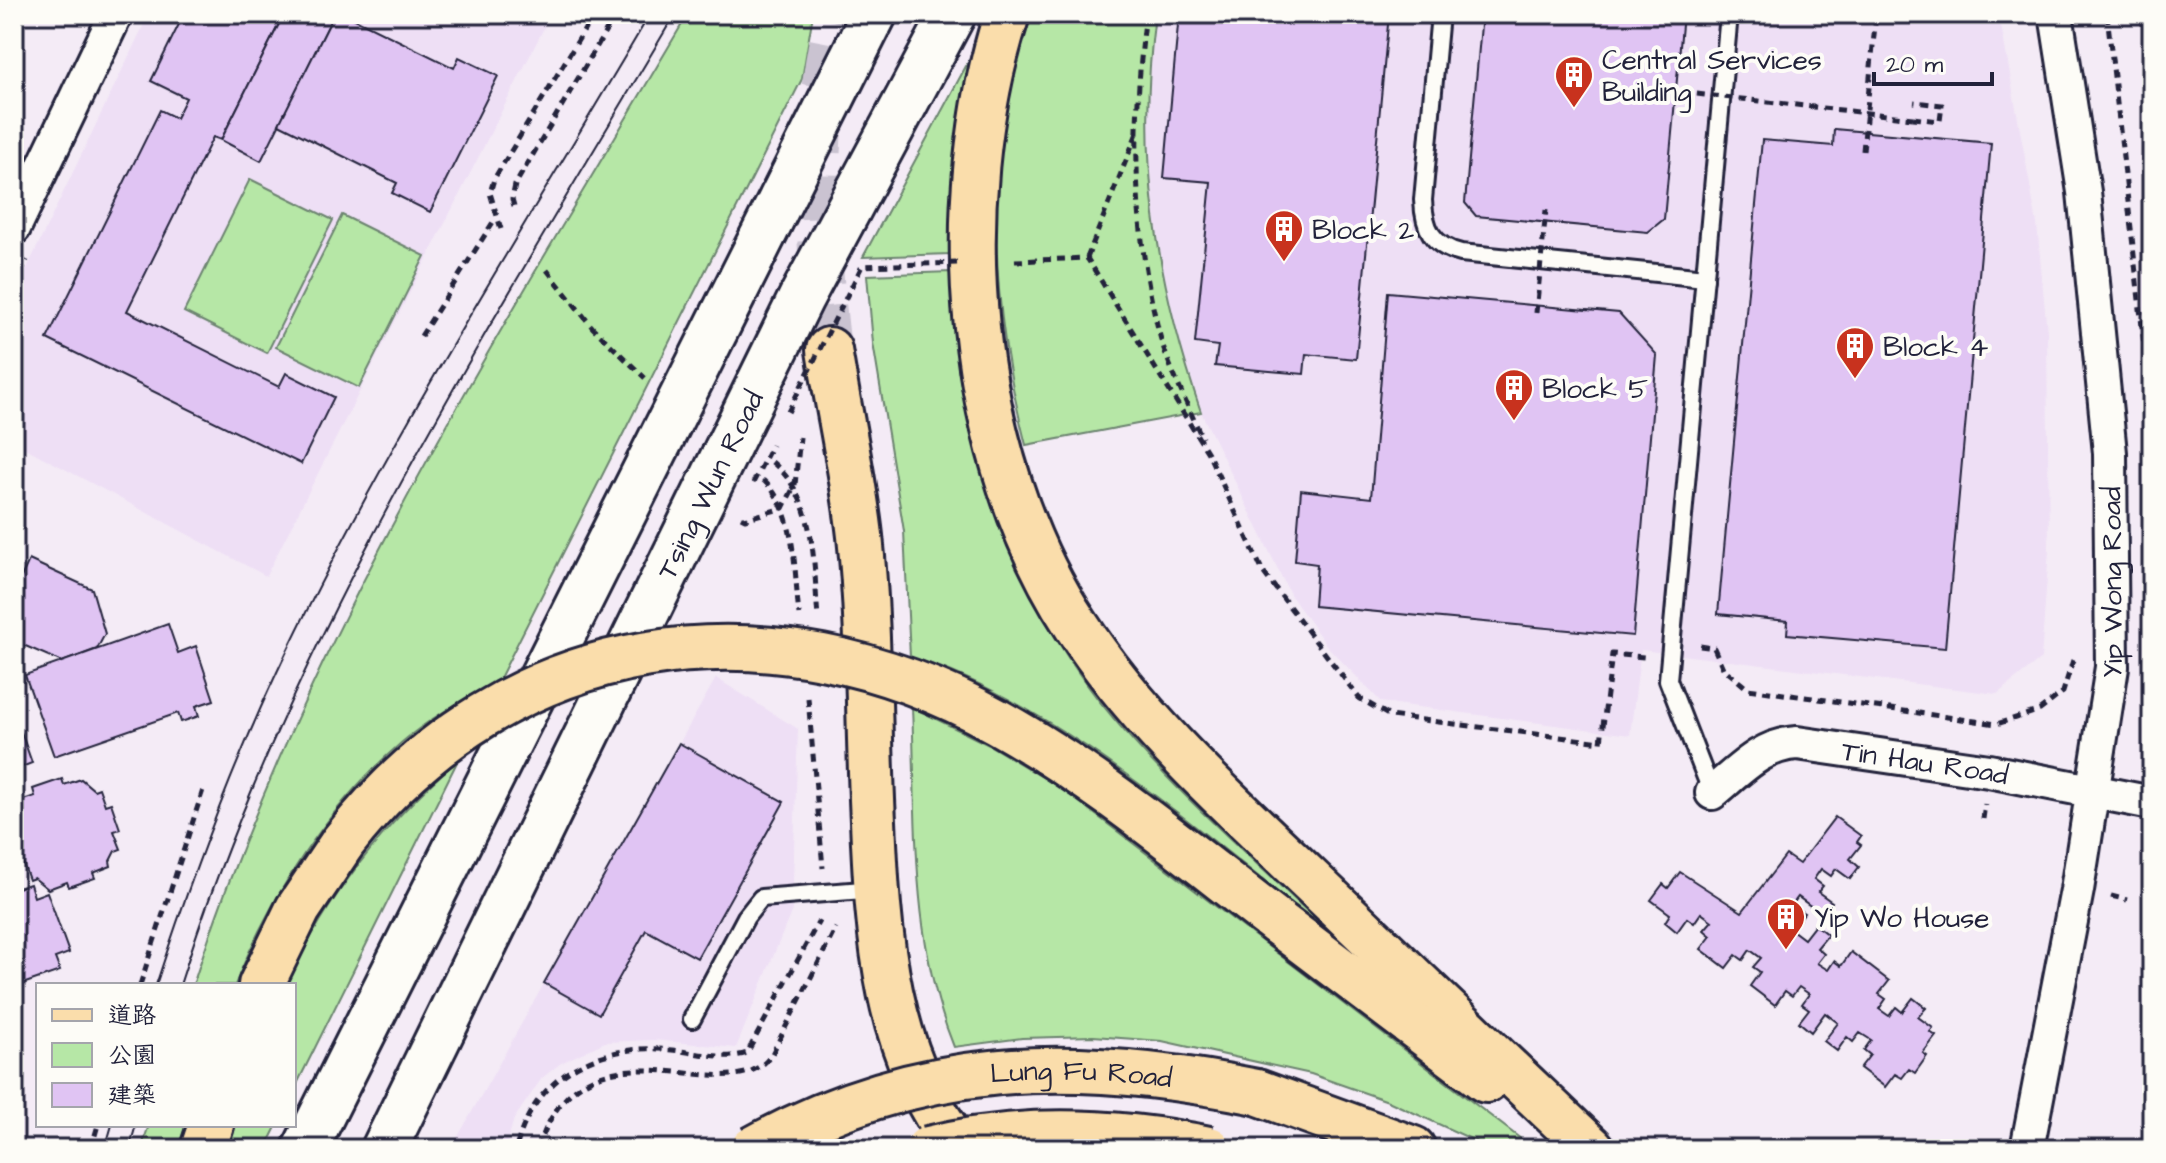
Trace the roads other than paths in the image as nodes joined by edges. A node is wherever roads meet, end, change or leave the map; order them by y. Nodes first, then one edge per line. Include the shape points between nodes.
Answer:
1 (116, 14) edge
2 (874, 14) edge
3 (953, 14) edge
4 (1007, 14) edge
5 (1440, 14) edge
6 (1729, 14) edge
7 (2056, 14) edge
8 (14, 228) edge
9 (1705, 278) junction
10 (829, 350) tunnel mouth
11 (2094, 791) junction
12 (1712, 793) joint
13 (2152, 803) edge
14 (876, 889) junction
15 (262, 983) edge
16 (692, 1019) dead end
17 (210, 1127) edge
18 (203, 1149) edge
19 (305, 1149) edge
20 (384, 1149) edge
21 (753, 1149) edge
22 (928, 1149) edge
23 (960, 1149) edge
24 (1209, 1149) edge
25 (1413, 1149) edge
26 (1584, 1149) edge
27 (1592, 1149) edge
28 (2027, 1149) edge

1 - 8 street
2 - 19 main road
3 - 20 main road, Tsing Wun Road via 801,298
4 - 27 main road via 979,142 975,300 1002,454 1017,506 1052,585 1121,689 1194,770
5 - 9 lane via 1423,200 1424,218 1436,241 1461,253
6 - 9 lane
7 - 11 street, Yip Wong Road via 2084,192 2110,453 2112,667
9 - 12 lane via 1668,680
10 - 14 main road via 860,536
11 - 12 street, Tin Hau Road via 1797,743 1776,744
11 - 13 street, Tin Hau Road
11 - 28 street, Yip Wong Road
14 - 16 lane via 761,898
14 - 23 main road via 897,1024 934,1111
15 - 26 main road, bridge via 298,909 343,842 418,760 476,719 541,685 650,653 756,648 817,655 914,682 1052,755
17 - 18 main road
21 - 25 main road, Lung Fu Road, bridge via 877,1096 946,1079 1021,1069 1102,1068 1257,1092
22 - 24 main road, Lung Fu Road, bridge via 1011,1135 1080,1132

